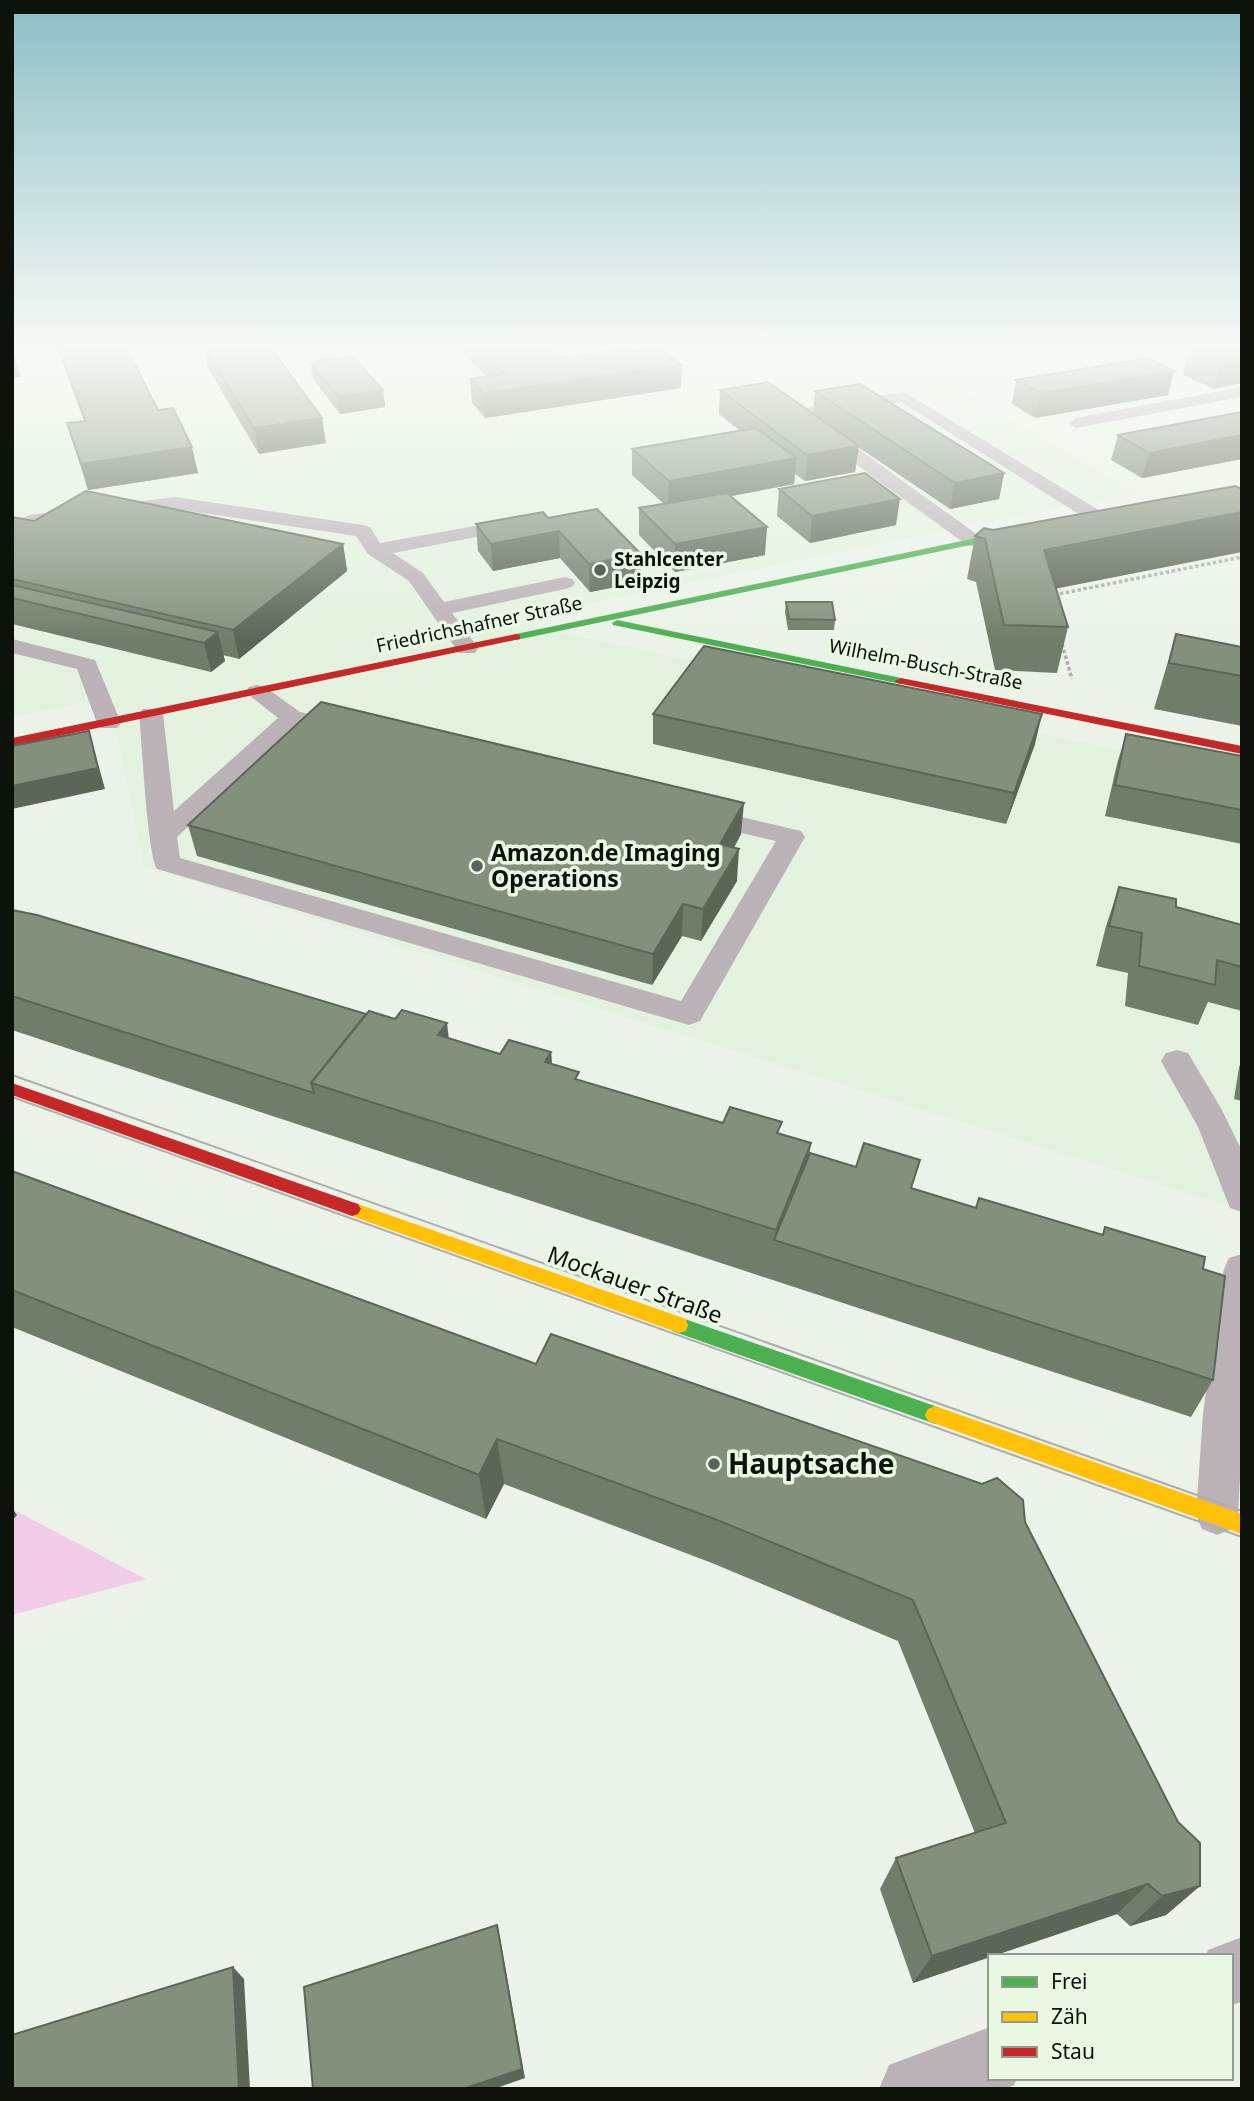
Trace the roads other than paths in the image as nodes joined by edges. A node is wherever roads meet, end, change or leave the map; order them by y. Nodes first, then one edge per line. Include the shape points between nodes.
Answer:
1 (840, 445) edge
2 (984, 445) edge
3 (1101, 515) joint
4 (29, 521) edge
5 (1068, 522) edge
6 (1042, 528) edge
7 (480, 531) edge
8 (975, 542) junction
9 (375, 550) junction
10 (565, 583) dead end
11 (439, 609) junction
12 (601, 620) junction
13 (12, 646) edge
14 (467, 648) junction
15 (257, 692) junction
16 (151, 714) junction
17 (292, 717) junction
18 (109, 723) junction
19 (373, 736) edge
20 (12, 742) edge
21 (1242, 750) edge
22 (671, 808) edge
23 (163, 836) junction
24 (1177, 1061) dead end
25 (12, 1088) edge
26 (1242, 1198) edge
27 (1242, 1269) edge
28 (1229, 1520) edge
29 (988, 2062) edge
30 (913, 2089) edge

1 - 8 lane
2 - 3 lane
3 - 5 main road
4 - 9 lane via 175,503 363,531
6 - 8 main road, Friedrichshafner Straße
7 - 9 lane
8 - 12 main road, Friedrichshafner Straße
9 - 11 lane via 416,577
10 - 11 lane
11 - 14 lane
12 - 14 main road, Friedrichshafner Straße
12 - 21 main road, Wilhelm-Busch-Straße
13 - 18 lane via 87,665
14 - 15 main road, Friedrichshafner Straße
15 - 16 main road, Friedrichshafner Straße
15 - 17 lane
16 - 18 main road, Friedrichshafner Straße
16 - 23 lane
17 - 19 lane
17 - 23 lane
18 - 20 main road, Friedrichshafner Straße
22 - 23 lane via 792,837 689,1014 167,863
24 - 26 lane via 1198,1093
25 - 28 main road, Mockauer Straße
27 - 28 lane via 1223,1413
29 - 30 street

